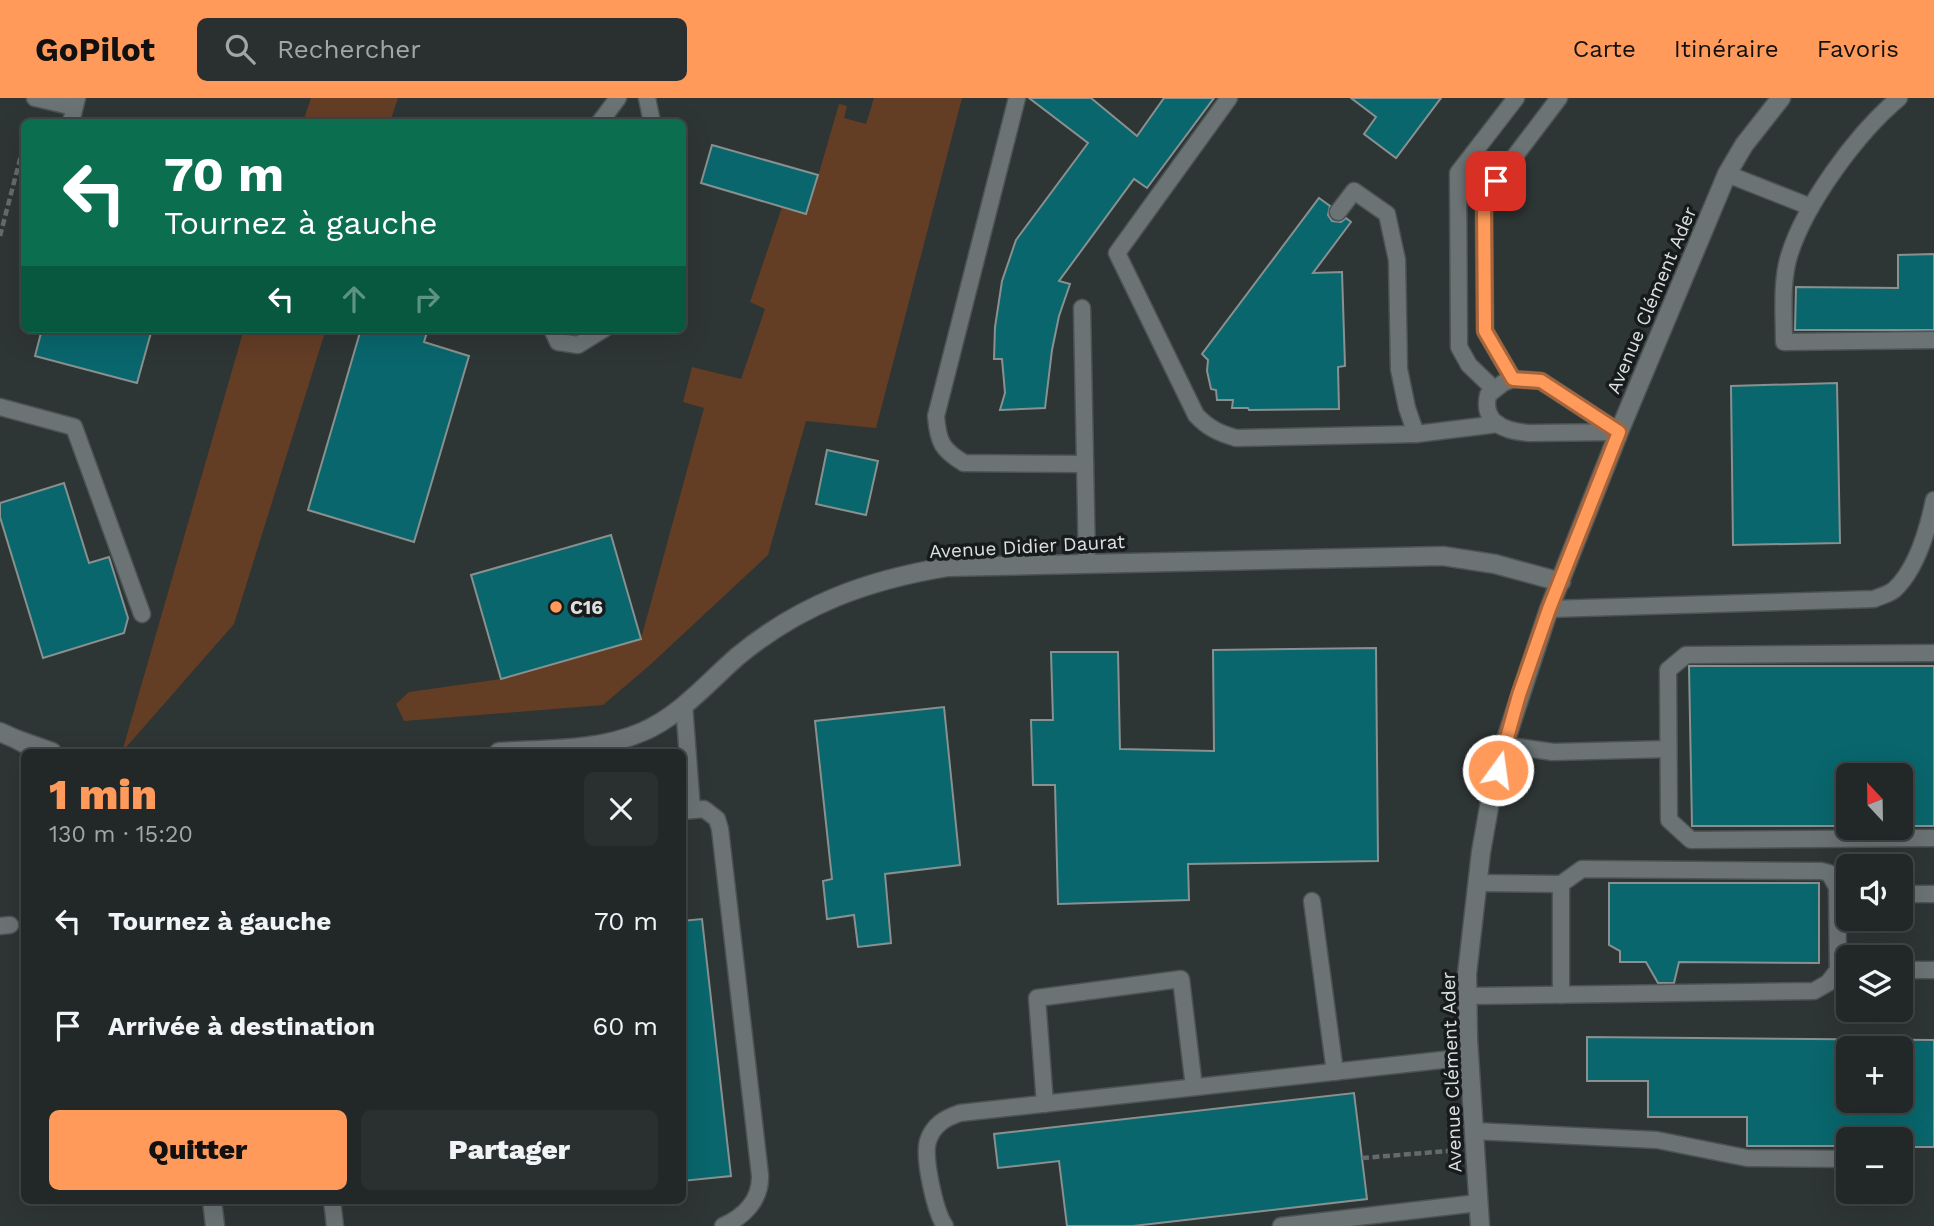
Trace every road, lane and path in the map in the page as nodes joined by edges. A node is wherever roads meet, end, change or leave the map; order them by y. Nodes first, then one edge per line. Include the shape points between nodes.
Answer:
1 (35, 98) edge
2 (618, 98) edge
3 (647, 98) edge
4 (1017, 98) edge
5 (1230, 98) edge
6 (1516, 98) edge
7 (1559, 98) edge
8 (1782, 98) edge
9 (1899, 98) edge
10 (74, 109) edge
11 (602, 119) edge
12 (651, 119) edge
13 (21, 156) edge
14 (1727, 174) junction
15 (1811, 207) junction
16 (1338, 212) dead end
17 (0, 236) edge
18 (1082, 308) dead end
19 (554, 333) edge
20 (598, 333) edge
21 (1934, 340) edge
22 (1513, 379) junction
23 (1494, 389) junction
24 (0, 407) edge
25 (1497, 424) junction
26 (1619, 432) junction
27 (1416, 435) junction
28 (1085, 464) junction
29 (1934, 500) edge
30 (1087, 563) junction
31 (1561, 582) junction
32 (1549, 609) junction
33 (142, 614) dead end
34 (1934, 653) edge
35 (684, 705) junction
36 (0, 732) edge
37 (18, 740) junction
38 (1504, 745) junction
39 (34, 749) edge
40 (44, 749) edge
41 (538, 749) edge
42 (685, 749) edge
43 (1668, 749) junction
44 (686, 776) edge
45 (687, 811) edge
46 (1934, 838) edge
47 (1477, 883) junction
48 (1561, 884) junction
49 (1836, 884) edge
50 (1913, 894) edge
51 (1934, 894) edge
52 (1312, 901) dead end
53 (1913, 970) edge
54 (1934, 970) edge
55 (1836, 976) edge
56 (1562, 995) junction
57 (1467, 996) junction
58 (1469, 1057) junction
59 (1335, 1072) junction
60 (1194, 1087) junction
61 (1045, 1104) junction
62 (1473, 1140) junction
63 (1362, 1158) dead end
64 (1836, 1159) edge
65 (1478, 1203) junction
66 (212, 1204) edge
67 (332, 1204) edge
68 (215, 1226) edge
69 (335, 1226) edge
70 (723, 1226) edge
71 (945, 1226) edge
72 (1280, 1226) edge
73 (1480, 1226) edge

1 - 10 lane
2 - 11 lane
3 - 12 lane
4 - 28 lane via 936,416 937,436 947,453 964,463
5 - 27 lane via 1117,253 1196,415 1207,427 1236,438
6 - 23 lane via 1458,173 1459,346 1469,365
7 - 22 lane via 1496,181 1484,205 1485,331
8 - 14 street, Avenue Clément Ader
9 - 15 lane via 1866,130
13 - 17 path
14 - 15 lane
14 - 26 street, Avenue Clément Ader
15 - 21 lane via 1788,258 1784,342
16 - 27 lane via 1354,191 1387,214 1397,260 1399,369
18 - 28 lane
19 - 20 lane via 558,342 578,345
22 - 23 lane
22 - 26 lane via 1541,381
23 - 25 lane via 1488,394 1486,409
24 - 33 lane via 74,427
25 - 26 lane via 1529,433
25 - 27 lane
26 - 31 street, Avenue Clément Ader
28 - 30 lane
29 - 32 lane via 1904,580 1892,592 1874,598
30 - 31 street, Avenue Didier Daurat via 1443,556
30 - 35 street, Avenue Didier Daurat via 947,567 872,582 799,615 762,638
31 - 32 street, Avenue Clément Ader
32 - 38 street, Avenue Clément Ader
34 - 43 lane via 1686,656 1668,670
35 - 41 street, Avenue Didier Daurat via 662,723 619,740
35 - 42 lane
36 - 37 street
37 - 39 street
37 - 40 street
38 - 43 lane via 1553,752
38 - 47 street, Avenue Clément Ader
43 - 46 lane via 1669,820 1690,839
44 - 45 lane
45 - 70 lane via 704,809 717,819 724,851 760,1175 756,1198
47 - 48 lane
47 - 57 street, Avenue Clément Ader
48 - 49 lane via 1582,869 1813,869 1829,873
48 - 56 lane
50 - 51 lane
52 - 59 lane
53 - 54 lane
55 - 56 lane via 1814,991
56 - 57 lane
57 - 58 street, Avenue Clément Ader
58 - 59 lane
58 - 62 street, Avenue Clément Ader
59 - 60 lane
60 - 61 lane
60 - 61 lane via 1181,979 1037,998
61 - 71 lane via 960,1113 938,1124 927,1143 934,1203
62 - 63 path
62 - 64 lane via 1657,1140 1746,1158
62 - 65 street, Avenue Clément Ader
65 - 72 lane
65 - 73 street, Avenue Clément Ader
66 - 68 street
67 - 69 lane

